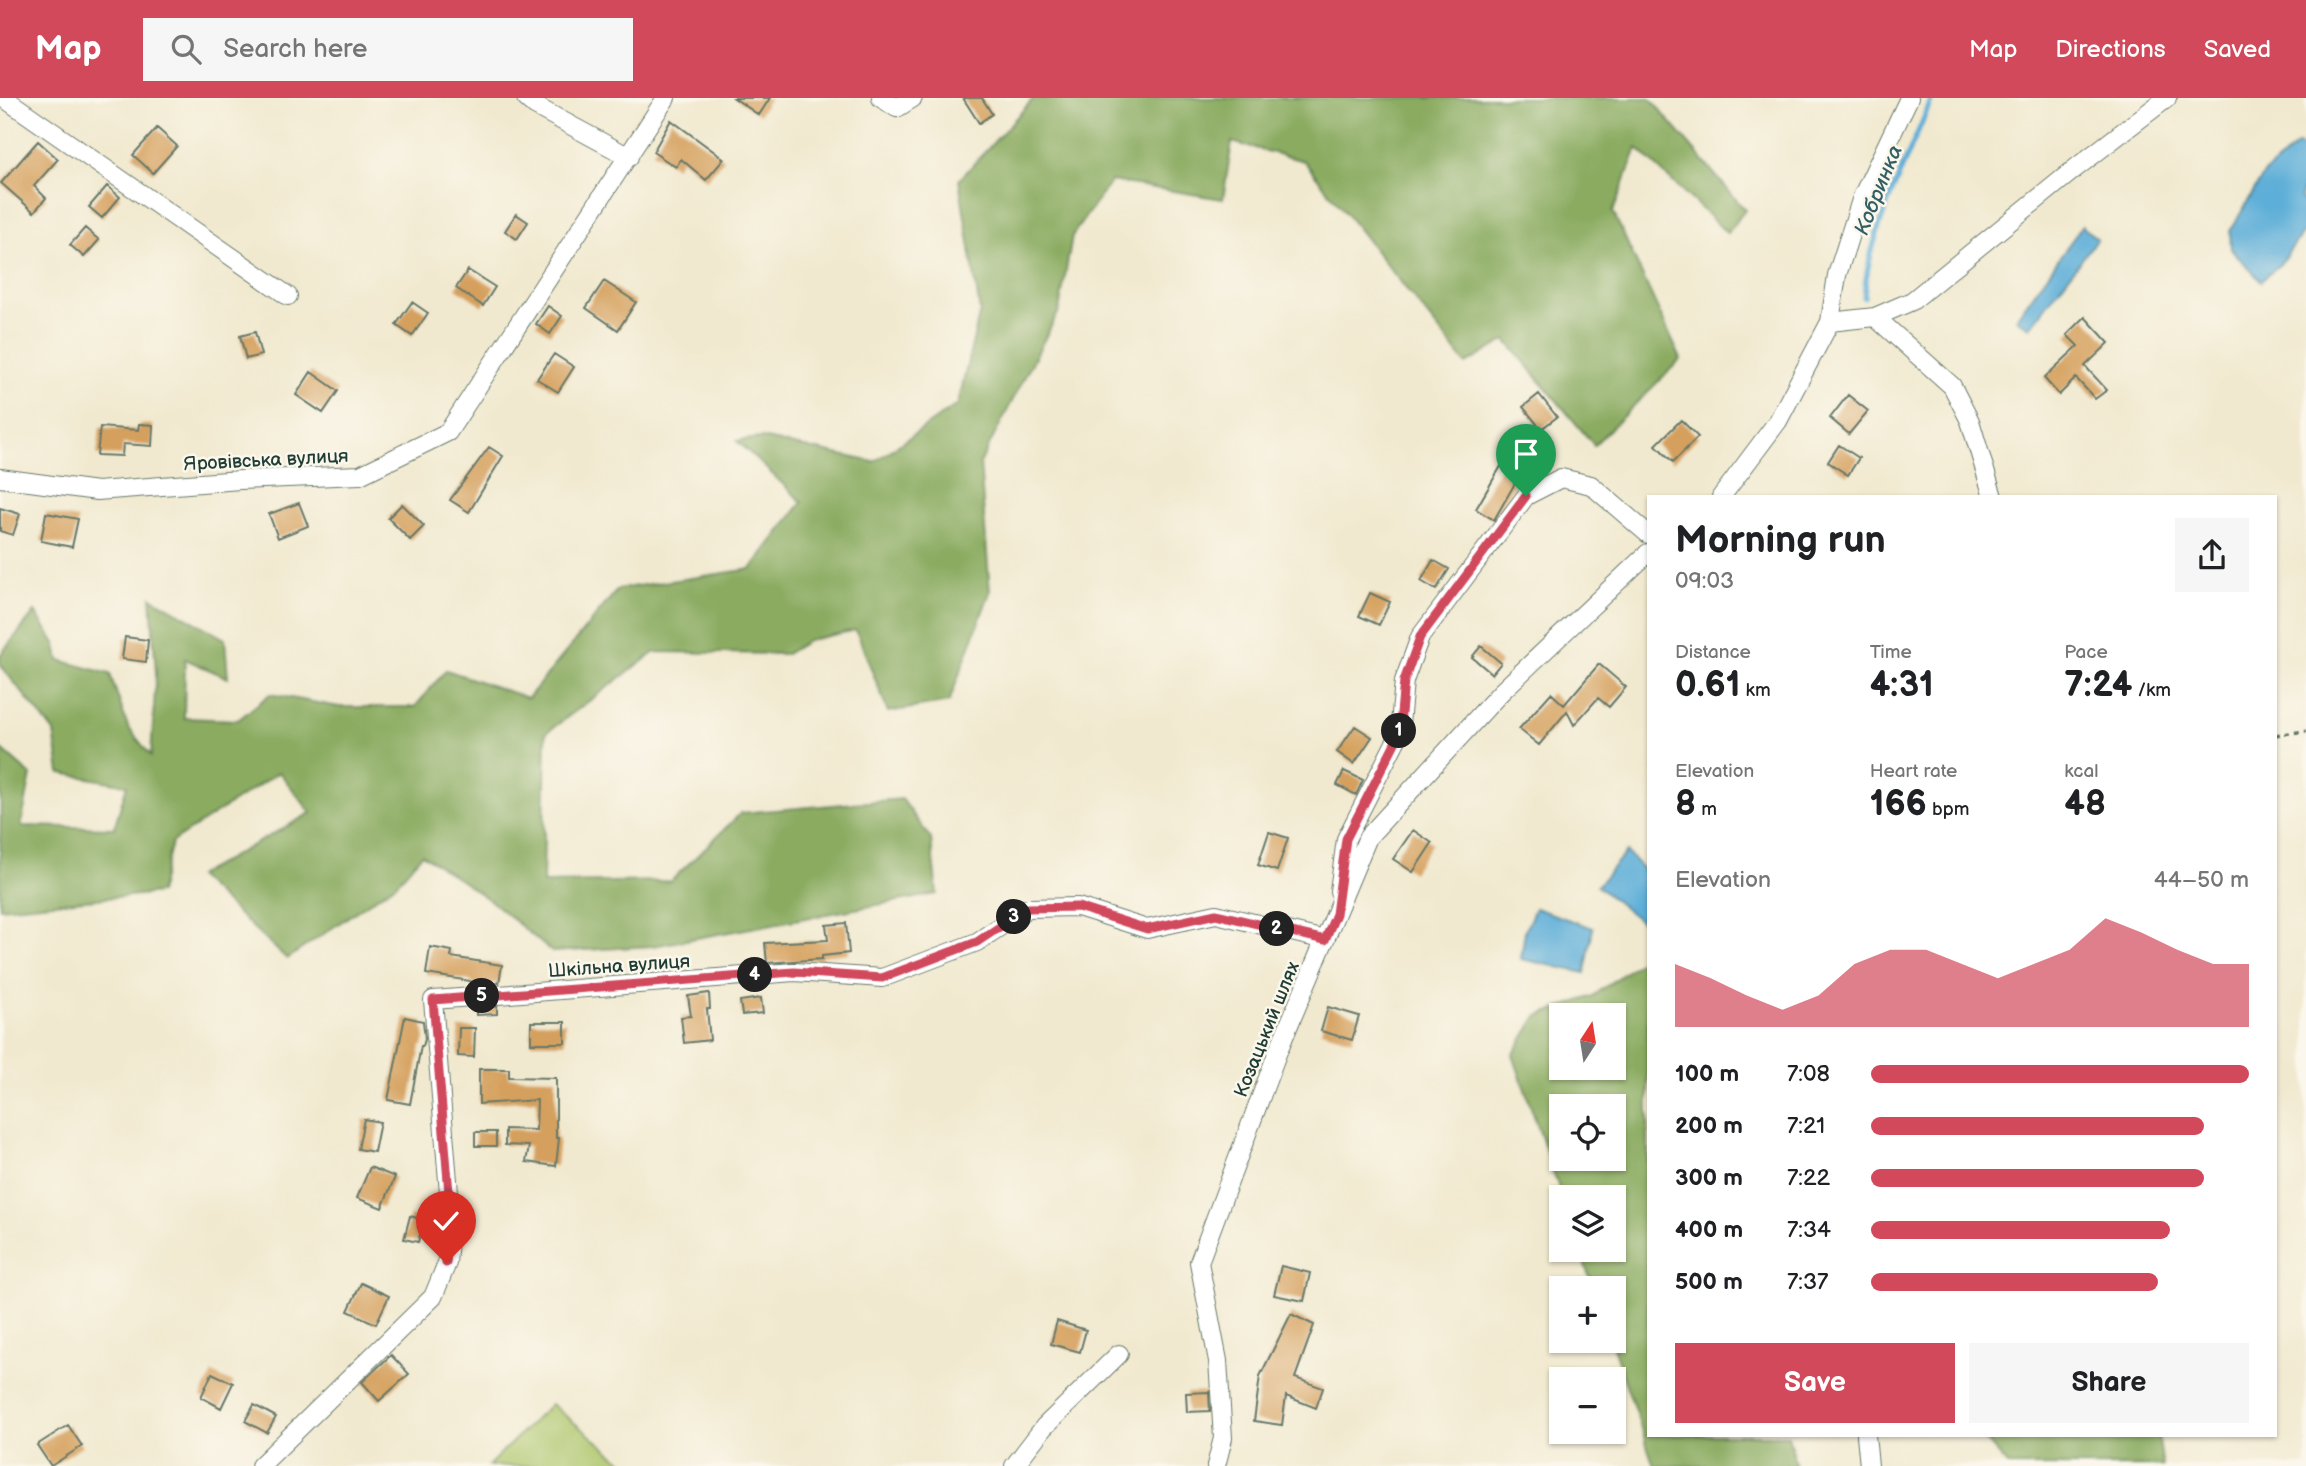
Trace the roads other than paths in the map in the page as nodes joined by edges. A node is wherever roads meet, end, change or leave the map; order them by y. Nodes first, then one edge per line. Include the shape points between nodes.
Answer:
1 (4, 98) edge
2 (526, 98) edge
3 (666, 98) edge
4 (881, 98) edge
5 (913, 98) edge
6 (1909, 98) edge
7 (2167, 98) edge
8 (629, 156) junction
9 (288, 296) dead end
10 (1875, 317) junction
11 (1830, 322) junction
12 (0, 478) edge
13 (1722, 495) edge
14 (1992, 495) edge
15 (1647, 533) edge
16 (1647, 554) edge
17 (1336, 914) junction
18 (1325, 940) junction
19 (1119, 1354) dead end
20 (1866, 1437) edge
21 (260, 1466) edge
22 (1014, 1466) edge
23 (1216, 1466) edge
24 (1869, 1466) edge

1 - 9 street
2 - 8 street
3 - 8 street, Яровівська вулиця
4 - 5 street via 897,107
6 - 11 street via 1862,197 1837,275
7 - 10 street via 1912,301
8 - 12 street, Яровівська вулиця via 448,432 360,475 97,491
10 - 11 street
10 - 14 street via 1952,386 1970,421
11 - 13 street via 1778,421
15 - 17 street via 1591,485 1561,478 1526,496 1420,637 1404,681 1399,735 1346,839
16 - 17 street, Козацький шлях via 1501,692 1368,837
17 - 18 street, Козацький шлях
18 - 21 street, Шкільна вулиця via 1216,914 1147,929 1078,907 1028,908 977,942 882,978 794,972 433,1000 451,1217 446,1263 433,1297
18 - 23 street, Козацький шлях via 1199,1262 1218,1361 1223,1438
19 - 22 street via 1044,1427
20 - 24 street

